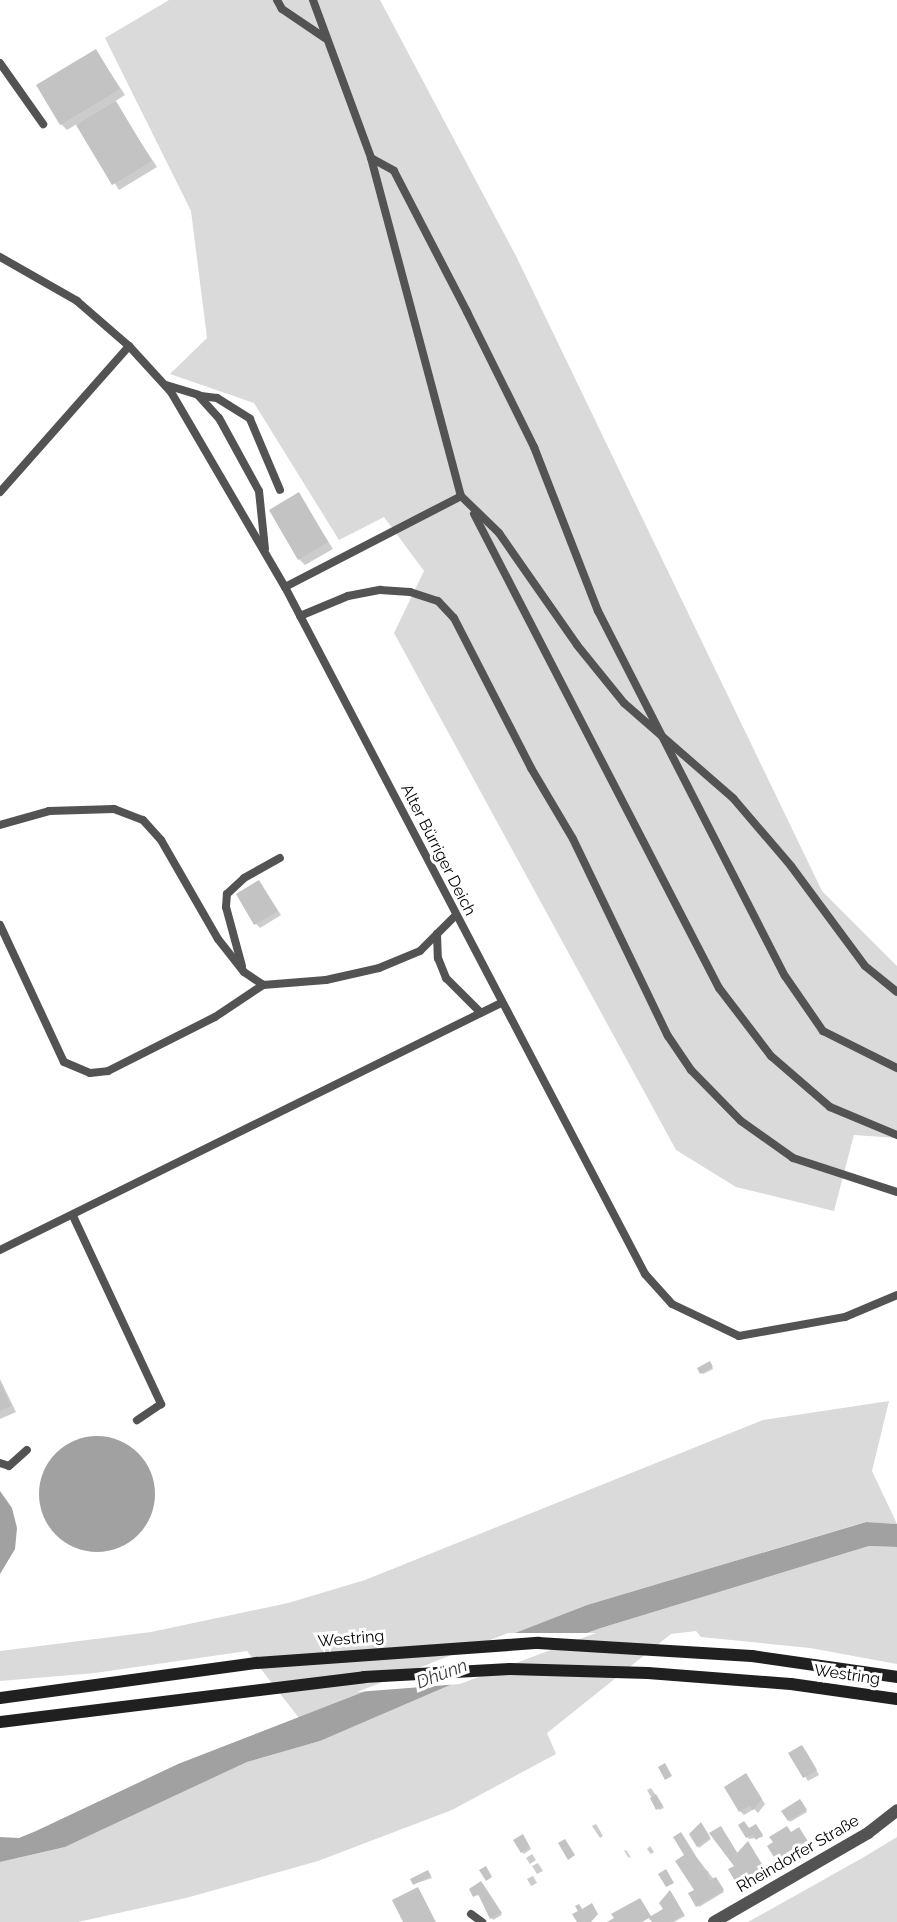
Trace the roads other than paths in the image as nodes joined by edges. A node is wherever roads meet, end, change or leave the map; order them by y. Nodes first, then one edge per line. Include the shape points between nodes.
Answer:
1 (278, 0) edge
2 (312, 0) edge
3 (326, 39) junction
4 (0, 63) edge
5 (43, 124) dead end
6 (371, 158) junction
7 (0, 257) edge
8 (129, 346) junction
9 (164, 384) junction
10 (198, 395) junction
11 (280, 490) dead end
12 (0, 492) edge
13 (461, 496) junction
14 (471, 509) junction
15 (265, 552) junction
16 (285, 587) junction
17 (300, 616) junction
18 (663, 734) junction
19 (0, 825) edge
20 (280, 858) dead end
21 (455, 916) junction
22 (0, 925) edge
23 (437, 934) junction
24 (244, 972) junction
25 (263, 985) junction
26 (897, 992) edge
27 (501, 1003) junction
28 (481, 1013) junction
29 (897, 1068) edge
30 (897, 1136) edge
31 (897, 1192) edge
32 (73, 1216) junction
33 (0, 1250) edge
34 (897, 1295) edge
35 (137, 1420) dead end
36 (27, 1450) dead end
37 (0, 1463) edge
38 (897, 1677) edge
39 (0, 1698) edge
40 (897, 1699) edge
41 (0, 1722) edge
42 (897, 1810) edge
43 (471, 1914) dead end
44 (482, 1922) edge
45 (714, 1922) edge

1 - 3 lane via 282,9
2 - 3 lane
3 - 6 lane
4 - 5 lane
6 - 13 lane
6 - 18 lane via 394,171 467,312 534,447 598,610
7 - 8 lane, Alter Bürriger Deich via 77,301
8 - 9 lane, Alter Bürriger Deich
8 - 12 lane
9 - 10 lane
9 - 15 lane, Alter Bürriger Deich
10 - 11 lane via 218,398 250,419
10 - 15 lane via 219,418 253,476 263,514
13 - 14 lane
13 - 16 lane
14 - 18 lane via 499,533 577,645 624,703
14 - 30 lane via 719,988 771,1056 830,1107
15 - 16 lane, Alter Bürriger Deich
16 - 17 lane, Alter Bürriger Deich
17 - 21 lane, Alter Bürriger Deich
17 - 31 lane via 348,596 380,590 410,592 438,601 454,618 531,768 573,839 668,1036 691,1070 741,1121 793,1158
18 - 26 lane via 733,798 791,866 865,966
18 - 29 lane via 785,976 823,1030
19 - 24 lane via 49,811 114,809 143,820 161,840 218,939
20 - 24 lane via 244,878 227,894 225,907
21 - 23 lane
21 - 27 lane, Alter Bürriger Deich
22 - 25 lane via 64,1062 90,1073 108,1071 215,1017
23 - 25 lane via 420,951 379,968 326,980
23 - 28 lane via 438,958 446,978
24 - 25 lane
27 - 28 lane
27 - 34 lane, Alter Bürriger Deich via 645,1274 672,1304 739,1336 845,1317
28 - 32 lane
32 - 33 lane
32 - 35 lane via 161,1404
36 - 37 lane via 9,1466
38 - 39 main road, Westring via 798,1661 706,1652 538,1643 257,1663
40 - 41 main road, Westring via 791,1684 648,1673 439,1671 265,1688
42 - 45 street, Rheindorfer Straße via 868,1833
43 - 44 lane

